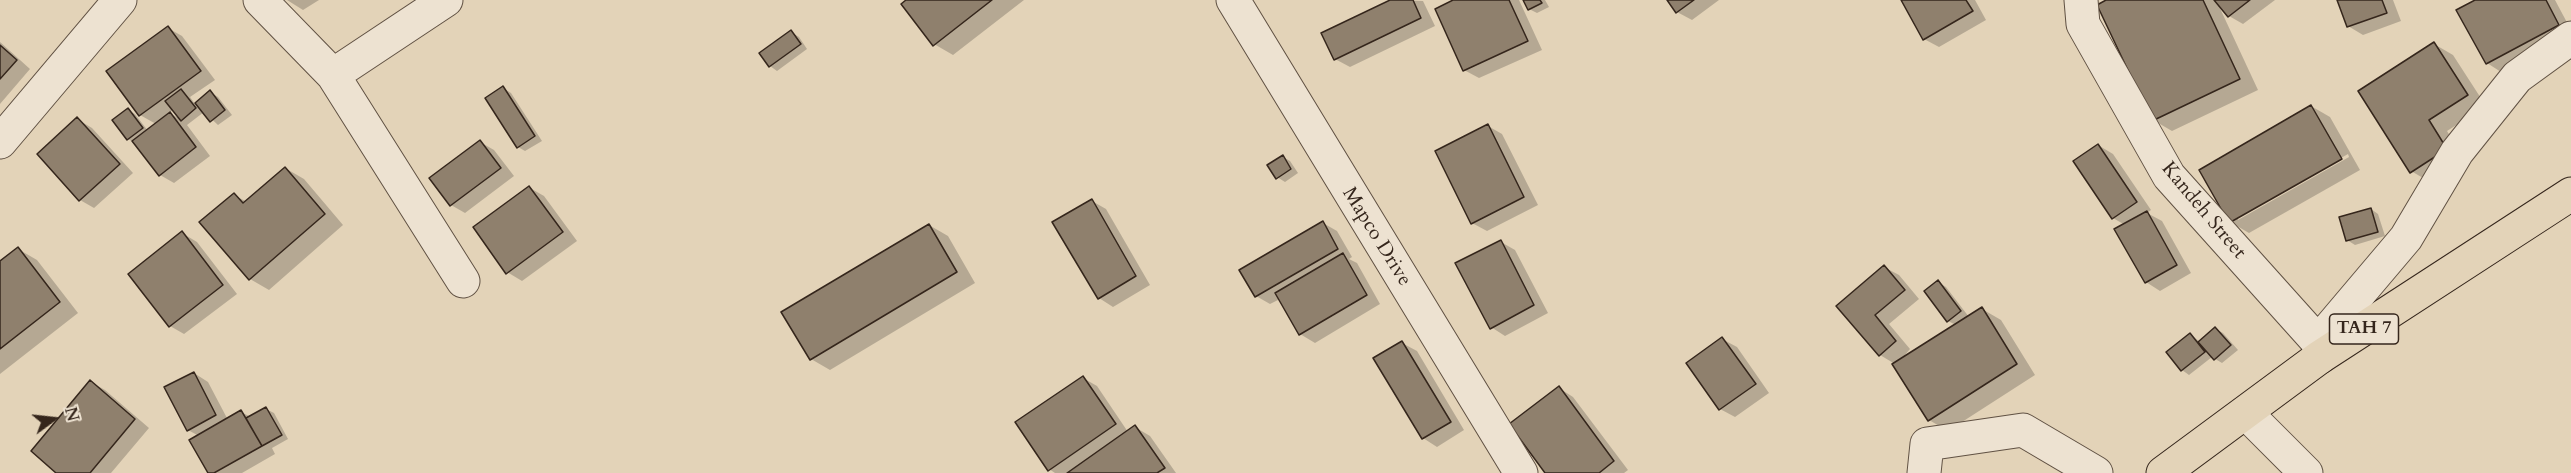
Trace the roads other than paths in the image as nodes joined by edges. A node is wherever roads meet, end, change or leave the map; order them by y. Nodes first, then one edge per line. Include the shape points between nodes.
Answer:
1 (120, 0) edge
2 (260, 0) edge
3 (446, 0) edge
4 (1233, 0) edge
5 (2081, 0) edge
6 (2571, 38) edge
7 (333, 75) junction
8 (0, 142) edge
9 (2571, 194) edge
10 (463, 281) dead end
11 (2319, 350) junction
12 (2247, 414) junction
13 (1521, 473) edge
14 (1924, 473) edge
15 (2096, 473) edge
16 (2163, 473) edge
17 (2306, 473) edge

1 - 8 street
2 - 7 street
3 - 7 street
4 - 13 street, Mapco Drive
5 - 11 street, Kandeh Street via 2083,24 2169,176
6 - 11 street via 2517,77 2457,152 2406,238
7 - 10 street
9 - 11 highway, TAH 7
11 - 12 highway, TAH 7
12 - 16 highway, TAH 7
12 - 17 street
14 - 15 street via 1927,444 2023,430

